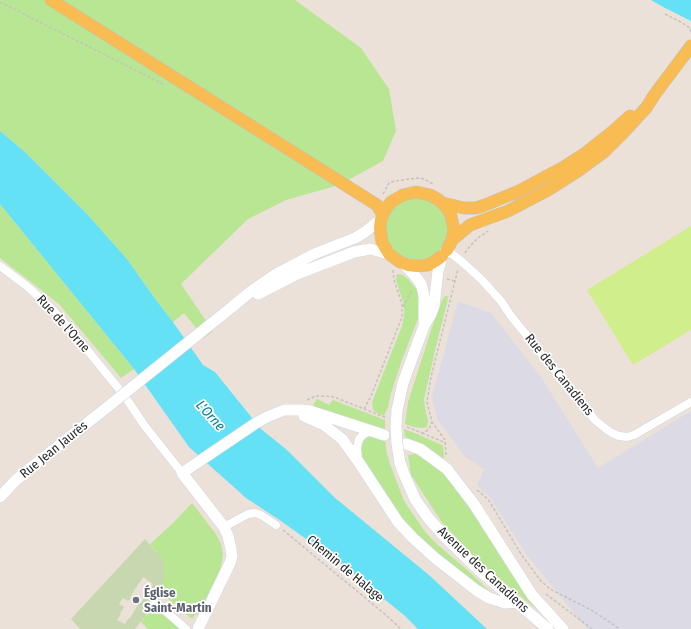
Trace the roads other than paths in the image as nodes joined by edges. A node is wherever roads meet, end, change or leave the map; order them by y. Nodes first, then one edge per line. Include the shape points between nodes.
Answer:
1 (51, 0) edge
2 (691, 46) edge
3 (655, 94) junction
4 (443, 203) junction
5 (382, 211) junction
6 (447, 249) junction
7 (389, 254) junction
8 (404, 264) junction
9 (0, 266) edge
10 (232, 307) junction
11 (424, 326) junction
12 (119, 389) dead end
13 (128, 401) dead end
14 (691, 402) edge
15 (290, 410) junction
16 (372, 430) junction
17 (384, 435) dead end
18 (406, 444) dead end
19 (358, 461) junction
20 (182, 473) junction
21 (0, 496) edge
22 (276, 525) road end
23 (224, 527) junction
24 (155, 602) dead end
25 (517, 602) junction
26 (186, 629) edge
27 (198, 629) edge
28 (548, 629) edge
29 (563, 629) edge

1 - 5 main road
2 - 3 main road
3 - 4 main road via 584,154 519,191 476,208
3 - 6 main road via 626,130 592,161 548,190 508,211 470,225
4 - 5 main road via 430,195 416,192 403,195
4 - 6 main road via 449,211 454,230
5 - 7 main road via 381,237
5 - 10 street via 366,232 314,254 276,274
6 - 8 main road via 432,263 424,266
6 - 11 street, Avenue des Canadiens via 438,271 434,306
6 - 14 street, Rue des Canadiens via 481,278 595,420 612,433 626,437 634,435
7 - 8 main road
7 - 10 street via 370,249 354,252 297,274
8 - 11 street, Avenue des Canadiens via 421,284 424,297
9 - 12 street, Rue de l'Orne via 54,311
10 - 21 street, Rue Jean Jaurès, bridge via 29,469
11 - 25 street, Avenue des Canadiens, bridge via 403,383 397,410 400,463 412,493 429,519 480,571
13 - 20 street
15 - 16 street via 302,410
15 - 19 street via 324,425 342,439
15 - 20 street via 277,412 256,423
16 - 17 street
16 - 19 street via 359,439
18 - 29 street via 420,450 447,469 474,504 532,595
19 - 25 street via 398,522 435,558 489,598 505,603
20 - 23 street
22 - 23 street via 255,513
23 - 27 street via 232,556
24 - 26 street
25 - 28 street, Avenue des Canadiens

